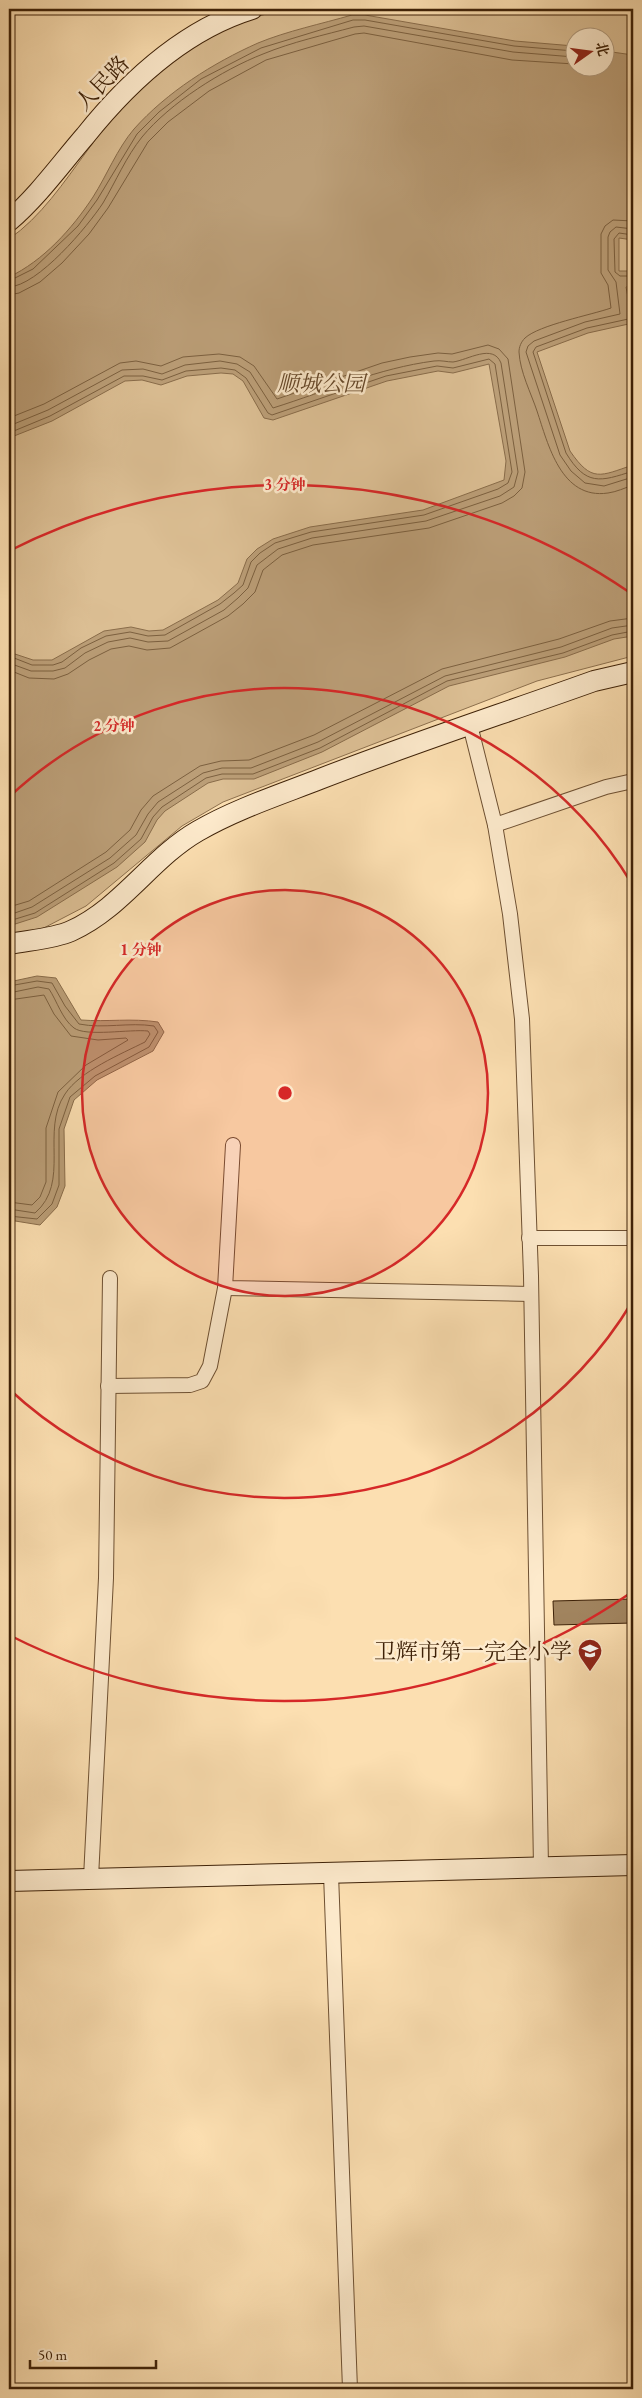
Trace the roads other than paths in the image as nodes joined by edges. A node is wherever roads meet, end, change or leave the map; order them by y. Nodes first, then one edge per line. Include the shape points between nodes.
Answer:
1 (252, 9) edge
2 (9, 221) edge
3 (633, 672) edge
4 (470, 725) junction
5 (633, 781) edge
6 (495, 825) junction
7 (9, 944) edge
8 (233, 1144) dead end
9 (529, 1238) junction
10 (633, 1238) edge
11 (110, 1278) dead end
12 (225, 1288) junction
13 (531, 1294) junction
14 (108, 1386) junction
15 (633, 1865) edge
16 (541, 1867) junction
17 (331, 1874) junction
18 (91, 1878) junction
19 (9, 1881) edge
20 (350, 2389) edge

1 - 2 street, 人民路 via 208,27 152,66 86,133 31,201
3 - 4 street via 594,681
4 - 6 street
4 - 7 street via 285,792 205,827 174,847 88,922 70,931
5 - 6 street
6 - 9 street via 510,914 522,1019
8 - 12 street
9 - 10 street
9 - 13 street
11 - 14 street
12 - 13 street
12 - 14 street via 210,1366 202,1381 190,1385
13 - 16 street
14 - 18 street via 106,1578
15 - 16 street
16 - 17 street
17 - 18 street
17 - 20 street
18 - 19 street

